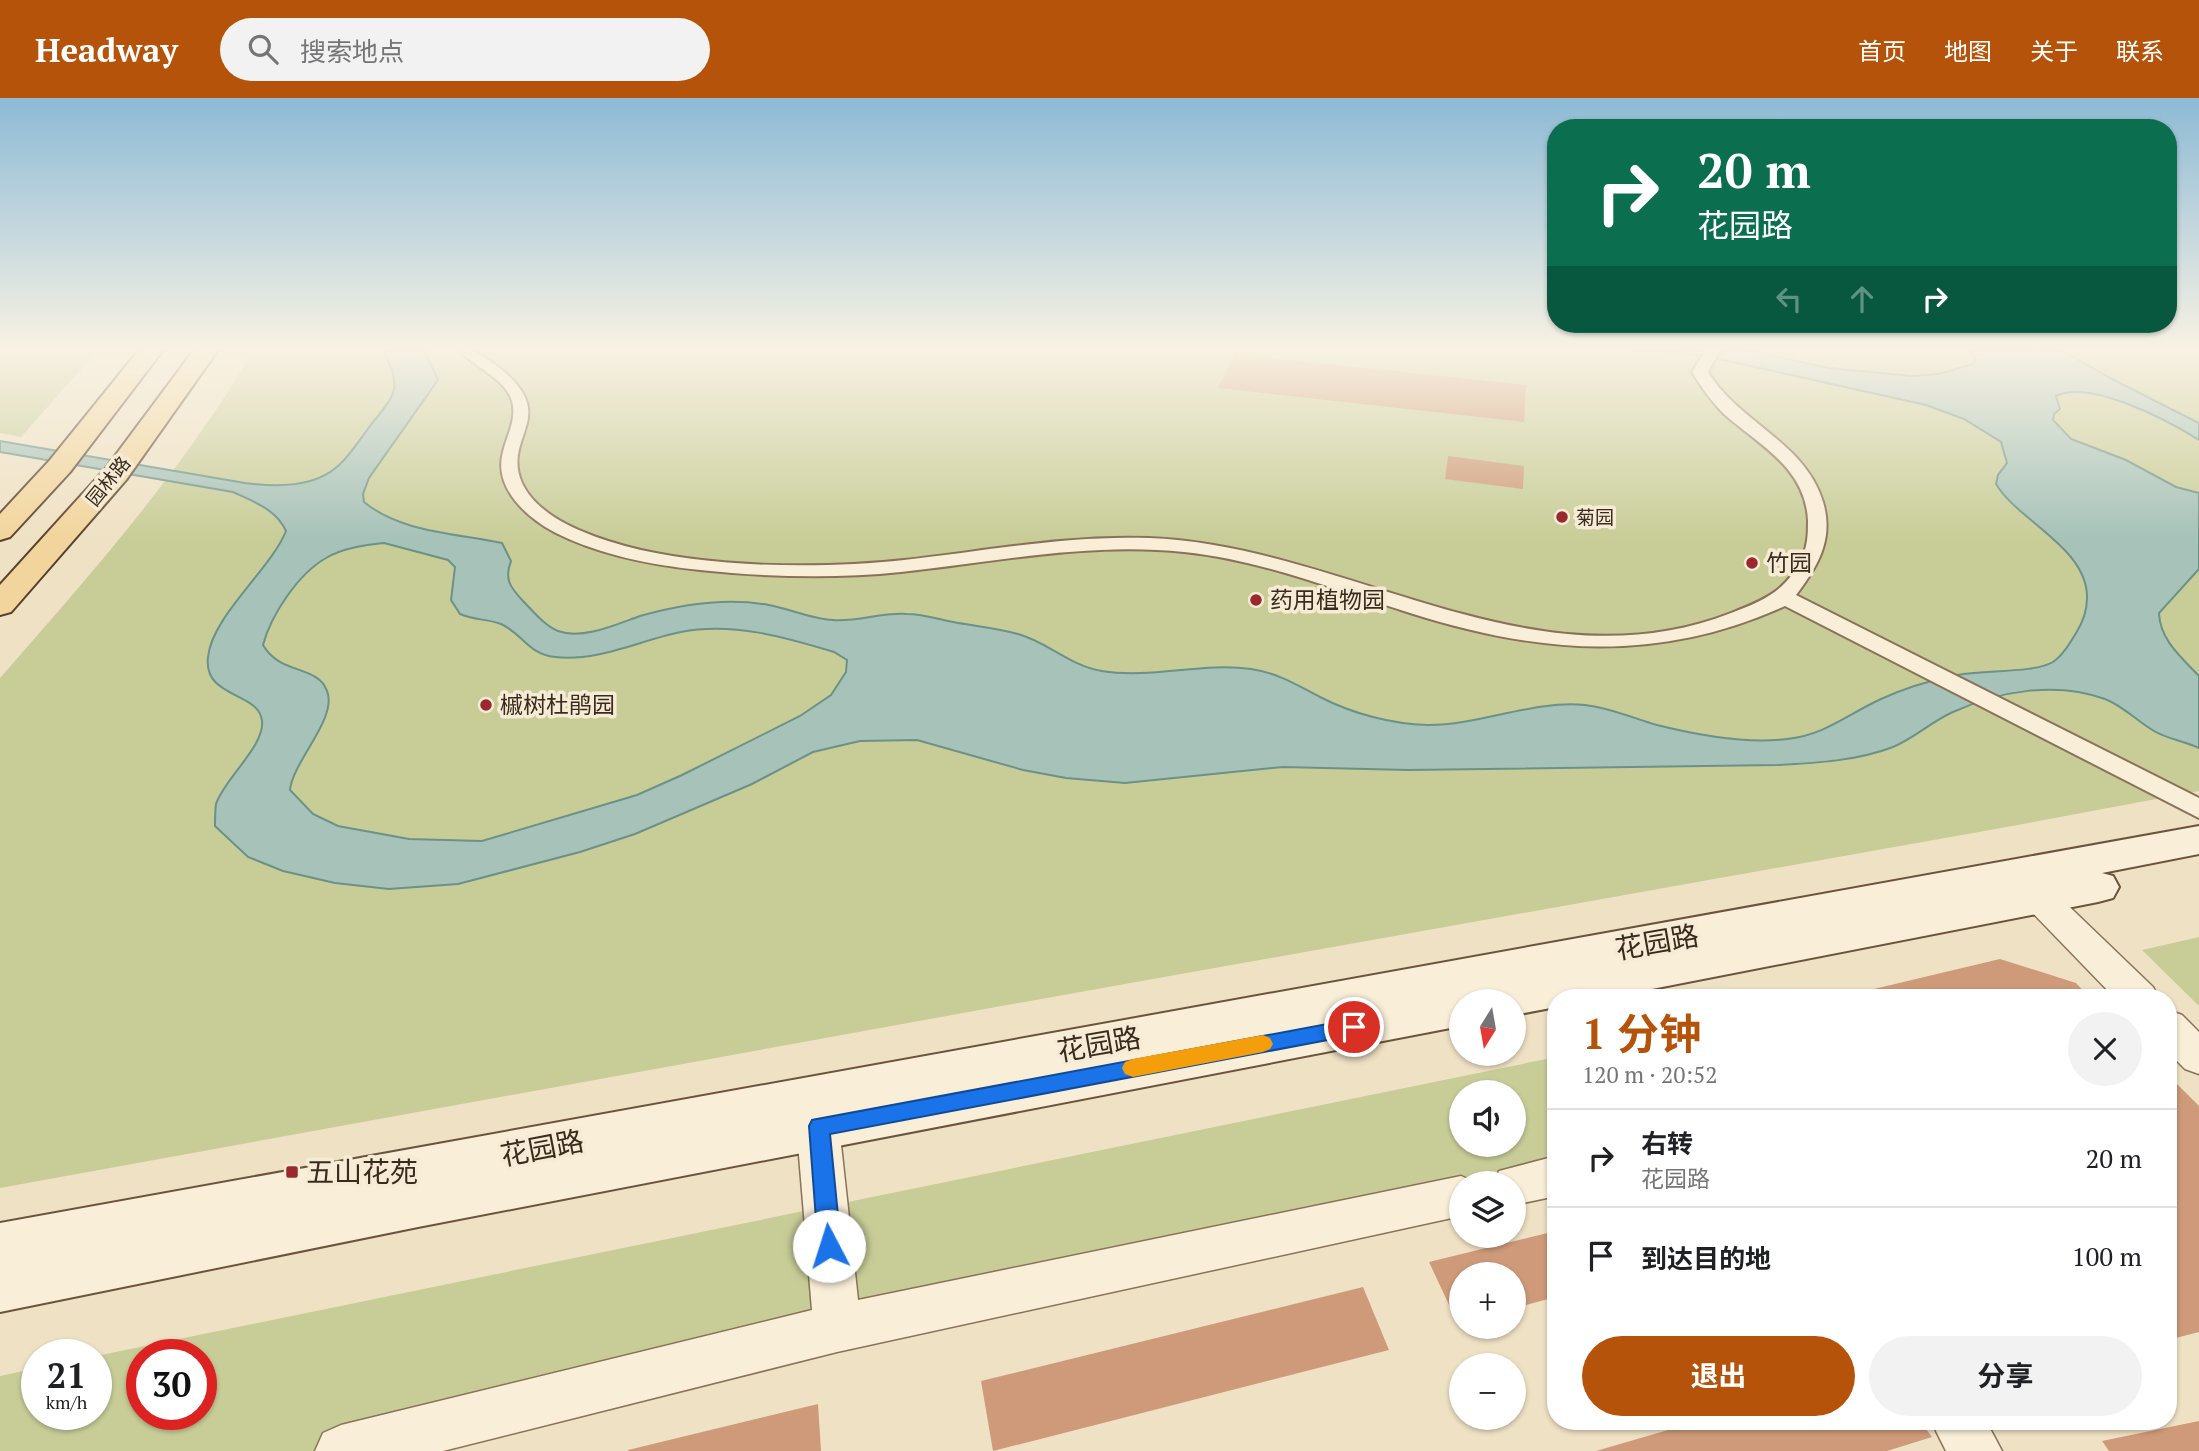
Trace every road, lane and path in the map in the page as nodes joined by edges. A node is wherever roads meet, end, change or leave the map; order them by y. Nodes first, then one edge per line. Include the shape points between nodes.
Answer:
1 (102, 413) edge
2 (160, 413) edge
3 (521, 413) edge
4 (1735, 413) edge
5 (0, 531) edge
6 (1784, 597) junction
7 (0, 605) edge
8 (2199, 809) edge
9 (2199, 840) edge
10 (2199, 867) edge
11 (2040, 899) junction
12 (1556, 989) edge
13 (2131, 989) edge
14 (1547, 991) edge
15 (1526, 995) edge
16 (1449, 1009) edge
17 (2177, 1035) edge
18 (2199, 1057) edge
19 (817, 1112) junction
20 (1547, 1178) edge
21 (1526, 1182) edge
22 (1449, 1199) edge
23 (0, 1249) edge
24 (0, 1284) edge
25 (837, 1328) junction
26 (1962, 1430) edge
27 (341, 1451) edge
28 (1976, 1451) edge

1 - 5 main road
2 - 7 main road, 园林路 via 121,467
3 - 6 street via 509,476 530,507 560,527 611,549 661,560 782,571 849,570 1101,543 1185,546 1281,564 1493,630 1556,639 1645,639 1703,631
4 - 6 street via 1790,458 1812,489 1816,542 1811,559
6 - 8 street
9 - 19 main road, 花园路
10 - 11 main road, 花园路
11 - 12 main road, 花园路
11 - 13 street
14 - 15 main road, 花园路
16 - 19 main road, 花园路
17 - 18 street
19 - 23 main road, 花园路
19 - 24 main road, 花园路
19 - 25 street
20 - 21 street
22 - 25 street
25 - 27 street
26 - 28 street

